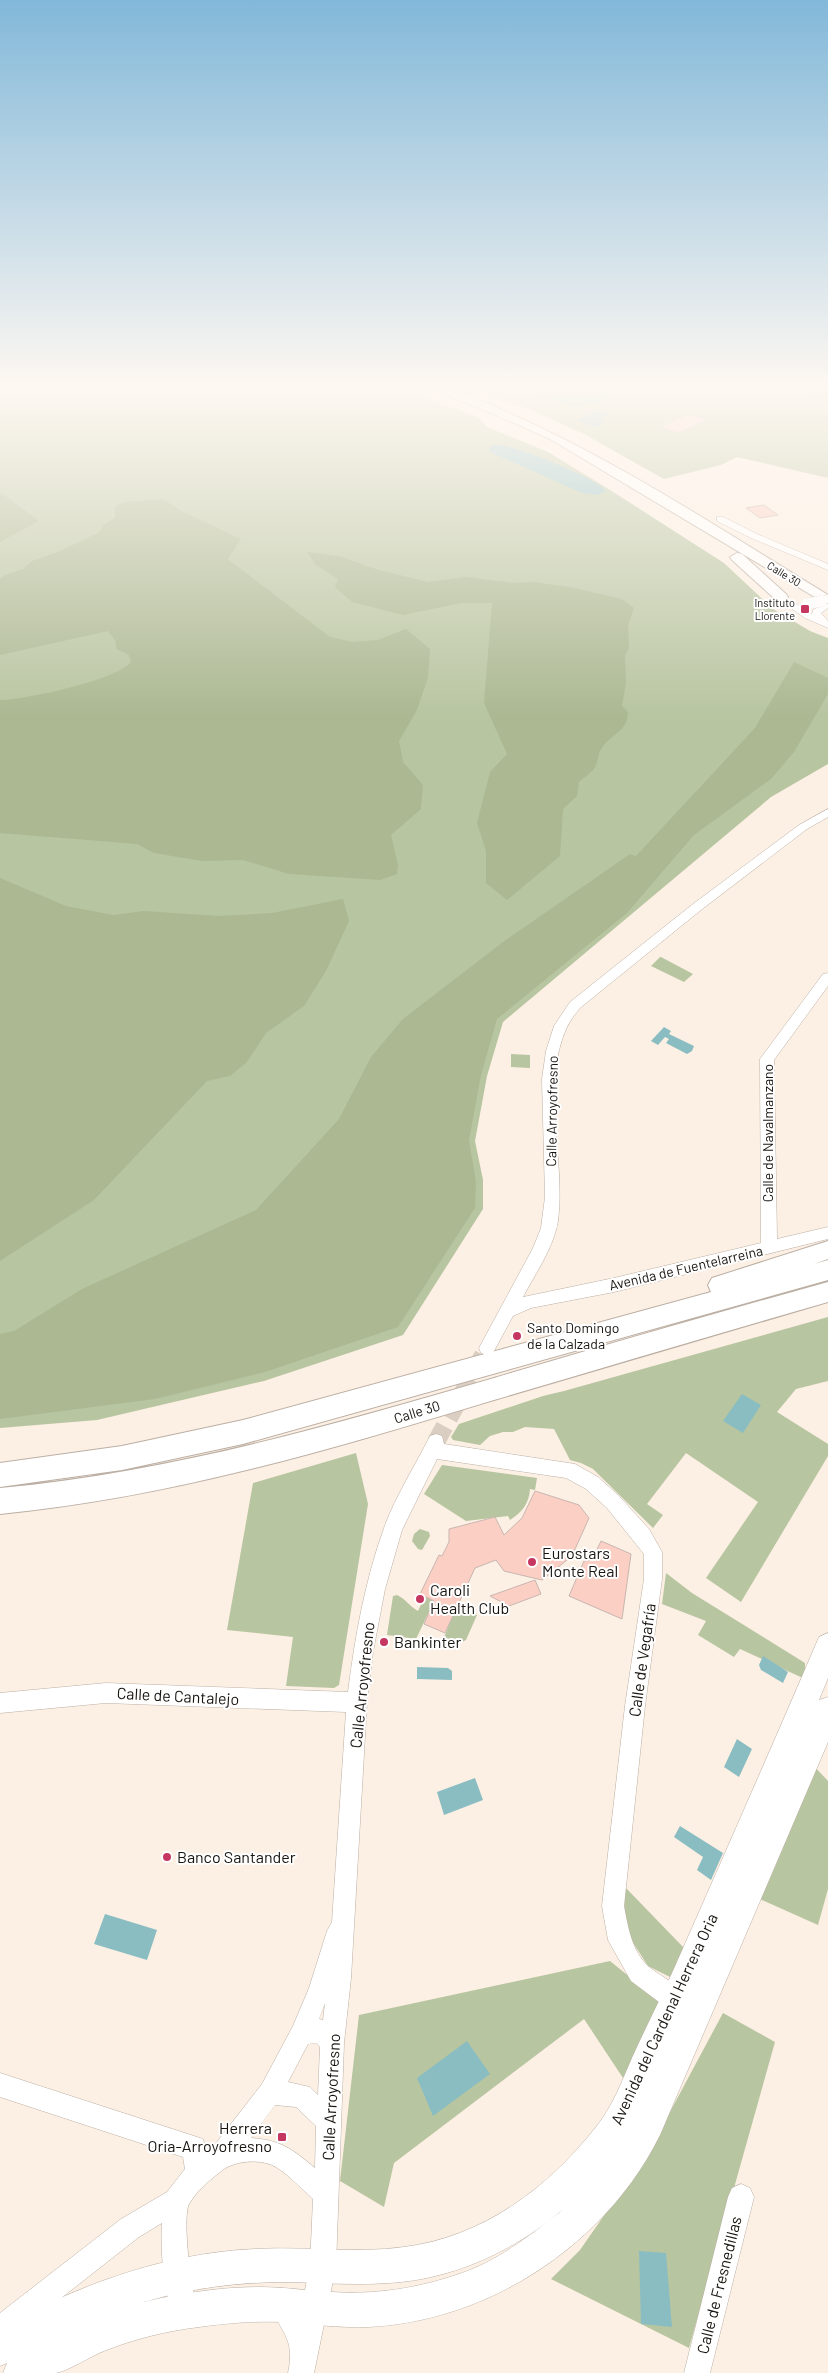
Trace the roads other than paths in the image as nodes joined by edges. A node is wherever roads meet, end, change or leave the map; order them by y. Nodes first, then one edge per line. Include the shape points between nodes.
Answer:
1 (654, 495) joint
2 (672, 495) edge
3 (697, 509) junction
4 (720, 519) joint
5 (828, 567) edge
6 (828, 588) edge
7 (781, 597) junction
8 (828, 601) edge
9 (828, 625) edge
10 (828, 812) edge
11 (828, 977) edge
12 (828, 1233) edge
13 (769, 1249) junction
14 (828, 1250) edge
15 (828, 1270) edge
16 (518, 1292) junction
17 (828, 1292) edge
18 (544, 1299) junction
19 (506, 1311) junction
20 (483, 1357) junction
21 (434, 1446) joint
22 (0, 1475) edge
23 (0, 1501) edge
24 (828, 1646) edge
25 (357, 1702) junction
26 (0, 1703) edge
27 (828, 1710) edge
28 (344, 1911) junction
29 (676, 2000) junction
30 (301, 2034) junction
31 (332, 2043) junction
32 (0, 2086) edge
33 (270, 2092) junction
34 (330, 2122) junction
35 (222, 2156) junction
36 (198, 2173) junction
37 (326, 2193) junction
38 (741, 2197) dead end
39 (176, 2201) junction
40 (323, 2266) junction
41 (178, 2277) junction
42 (299, 2306) junction
43 (184, 2311) junction
44 (0, 2330) edge
45 (0, 2348) edge
46 (302, 2362) edge
47 (21, 2373) edge
48 (697, 2373) edge

1 - 7 highway via 708,533
1 - 8 highway, Calle 30
2 - 3 highway, Calle 30
3 - 4 highway
3 - 6 highway, Calle 30
4 - 5 street
7 - 8 street, bridge via 807,604
7 - 9 street via 808,616
8 - 9 street via 817,610 817,616
10 - 16 street, Calle Arroyofresno via 731,882 563,1017 551,1057 550,1224
11 - 13 street, Calle de Navalmanzano via 767,1059
12 - 13 street, Avenida de Fuentelarreina
13 - 18 street, Avenida de Fuentelarreina
14 - 20 highway via 541,1342
15 - 20 highway, Calle 30
16 - 18 street, Avenida de Fuentelarreina
16 - 19 street, Calle Arroyofresno
17 - 23 highway, Calle 30 via 290,1449 168,1476
18 - 19 street, Avenida de Fuentelarreina
19 - 20 street, Calle Arroyofresno
20 - 22 highway, Calle 30 via 319,1414 192,1445
21 - 25 street, Calle Arroyofresno via 393,1528 382,1564 363,1652
21 - 29 street, Calle de Vegafría via 569,1470 592,1483 613,1502 642,1534 653,1552 654,1579 635,1706 613,1906 619,1940 639,1973
24 - 29 main road, Avenida del Cardenal Herrera Oria
25 - 26 street, Calle de Cantalejo via 106,1693
25 - 28 street, Calle Arroyofresno
27 - 42 main road, Avenida del Cardenal Herrera Oria via 674,2071 632,2154 610,2182 561,2232 536,2251 460,2292 405,2306 347,2310
28 - 30 street, Calle Arroyofresno via 320,1988
28 - 31 street, Calle Arroyofresno
29 - 40 main road, Avenida del Cardenal Herrera Oria via 610,2135 564,2186 536,2210 485,2241 433,2260 374,2267
30 - 31 street via 320,2030
30 - 33 street, Calle Arroyofresno
31 - 34 street, Calle Arroyofresno
32 - 36 street via 194,2148
33 - 34 street via 301,2096
33 - 35 street, Calle Arroyofresno
34 - 37 street, Calle Arroyofresno
35 - 36 street
35 - 37 street via 242,2150 278,2154
36 - 39 street
37 - 40 street, Calle Arroyofresno
38 - 48 street, Calle de Fresnedillas
39 - 41 street via 174,2230
39 - 44 street via 130,2228
40 - 41 main road, Avenida del Cardenal Herrera Oria via 217,2268
40 - 42 street, Calle Arroyofresno
41 - 43 street
41 - 45 main road, Avenida del Cardenal Herrera Oria via 95,2301 60,2315
42 - 43 main road, Avenida del Cardenal Herrera Oria
42 - 46 street, Calle Arroyofresno
43 - 47 main road, Avenida del Cardenal Herrera Oria via 78,2344

